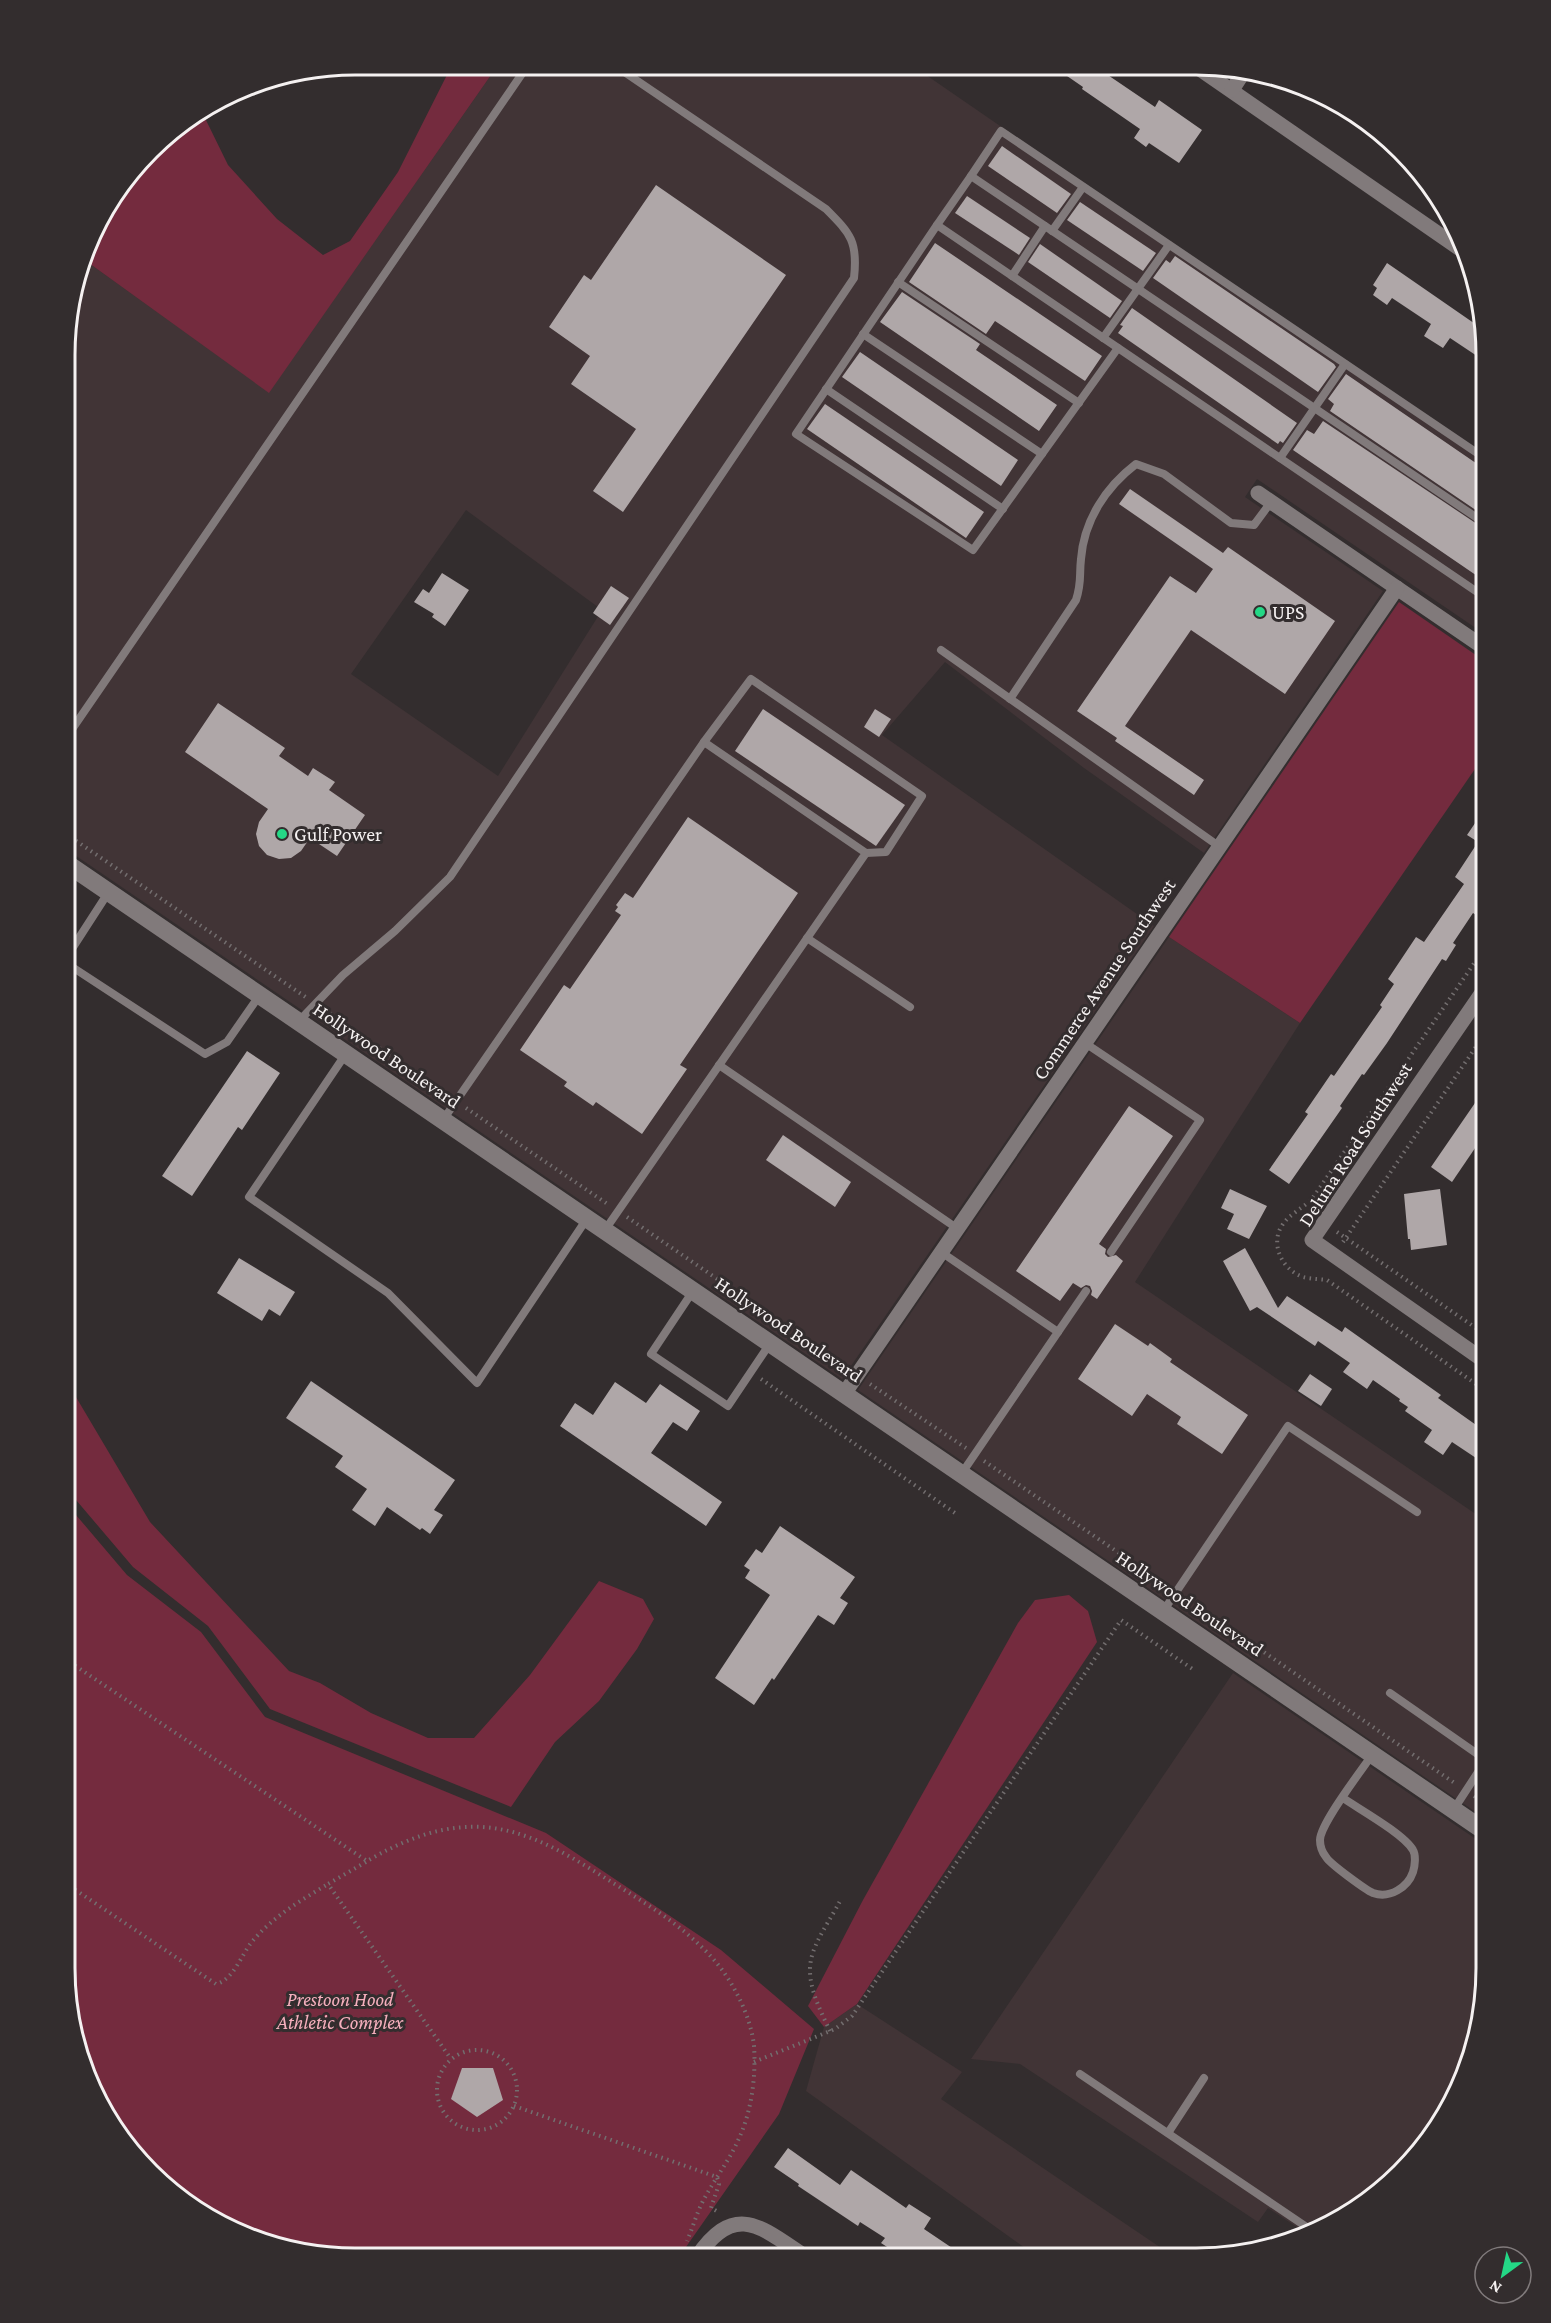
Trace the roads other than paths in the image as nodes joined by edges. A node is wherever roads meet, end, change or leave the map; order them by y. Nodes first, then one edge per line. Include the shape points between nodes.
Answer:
1 (521, 75) edge
2 (629, 75) edge
3 (1210, 76) edge
4 (1240, 78) edge
5 (1232, 90) junction
6 (971, 176) junction
7 (1083, 187) junction
8 (937, 225) junction
9 (1048, 228) junction
10 (1453, 244) edge
11 (1169, 245) junction
12 (1012, 276) junction
13 (898, 282) junction
14 (1137, 288) junction
15 (863, 334) junction
16 (1103, 338) junction
17 (1118, 348) junction
18 (1345, 364) junction
19 (826, 389) junction
20 (1078, 403) junction
21 (1315, 408) junction
22 (1476, 452) edge
23 (1042, 454) junction
24 (1280, 458) junction
25 (1265, 497) joint
26 (1003, 509) junction
27 (1476, 517) edge
28 (1397, 588) junction
29 (1476, 591) edge
30 (1476, 642) edge
31 (941, 650) dead end
32 (1011, 699) junction
33 (75, 725) edge
34 (705, 742) junction
35 (1220, 847) junction
36 (866, 853) junction
37 (75, 868) edge
38 (109, 892) junction
39 (807, 938) junction
40 (75, 944) edge
41 (75, 969) edge
42 (260, 994) junction
43 (1476, 1002) edge
44 (910, 1007) dead end
45 (298, 1021) junction
46 (1085, 1043) junction
47 (346, 1053) junction
48 (719, 1065) junction
49 (443, 1120) junction
50 (587, 1218) junction
51 (958, 1229) junction
52 (605, 1230) junction
53 (941, 1252) junction
54 (1112, 1252) dead end
55 (693, 1291) junction
56 (1086, 1291) dead end
57 (1058, 1332) junction
58 (770, 1344) junction
59 (1476, 1355) edge
60 (844, 1394) junction
61 (962, 1474) junction
62 (1416, 1512) dead end
63 (1163, 1612) junction
64 (1390, 1693) dead end
65 (1476, 1753) edge
66 (1372, 1755) junction
67 (1476, 1776) edge
68 (1343, 1798) junction
69 (1453, 1810) junction
70 (1476, 1825) edge
71 (1080, 2073) dead end
72 (1204, 2078) dead end
73 (1168, 2133) junction
74 (1305, 2226) edge
75 (703, 2248) edge
76 (793, 2248) edge

1 - 33 lane
2 - 45 lane via 826,209 847,230 857,255 854,279 450,877
3 - 5 street
4 - 5 street
5 - 10 street
6 - 7 lane via 1001,131
6 - 8 lane
6 - 9 lane
7 - 9 lane
7 - 11 lane
8 - 12 lane
8 - 13 lane
9 - 12 lane
9 - 14 lane
11 - 14 lane
11 - 18 lane
12 - 16 lane
13 - 15 lane
13 - 20 lane
14 - 16 lane
14 - 21 lane
15 - 19 lane
15 - 23 lane
16 - 17 lane
17 - 20 lane
17 - 24 lane
18 - 21 lane
18 - 22 lane
19 - 26 lane
19 - 26 lane via 796,434 973,550
20 - 23 lane
21 - 24 lane
21 - 27 lane
23 - 26 lane
24 - 29 lane
25 - 28 street
25 - 32 lane via 1254,525 1231,523 1164,474 1136,464 1122,475 1102,498 1085,532 1080,561 1082,584 1076,600
28 - 30 street
28 - 35 street, Commerce Avenue Southwest
31 - 32 lane
32 - 35 lane
34 - 36 lane
34 - 36 lane via 751,679 922,796 886,852
34 - 49 lane
35 - 46 street, Commerce Avenue Southwest
36 - 39 lane
37 - 38 street, Hollywood Boulevard
38 - 40 lane
38 - 42 street, Hollywood Boulevard
39 - 44 lane
39 - 48 lane
41 - 42 lane via 205,1054 227,1042
42 - 45 street, Hollywood Boulevard
43 - 59 street, Deluna Road Southwest via 1312,1240
45 - 47 street, Hollywood Boulevard
46 - 51 street, Commerce Avenue Southwest
46 - 54 lane via 1200,1120
47 - 49 street, Hollywood Boulevard
47 - 50 lane via 249,1197 388,1293 477,1383
48 - 51 lane
48 - 52 lane
49 - 50 street, Hollywood Boulevard
50 - 52 street, Hollywood Boulevard
51 - 53 street, Commerce Avenue Southwest
52 - 55 street, Hollywood Boulevard
53 - 57 lane
53 - 60 street, Commerce Avenue Southwest
55 - 58 street, Hollywood Boulevard
55 - 58 lane via 651,1354 728,1406
56 - 57 lane
57 - 61 lane
58 - 60 street, Hollywood Boulevard
60 - 61 street, Hollywood Boulevard
61 - 63 street, Hollywood Boulevard
62 - 63 lane via 1288,1426
63 - 66 street, Hollywood Boulevard
64 - 65 lane
66 - 68 lane
66 - 69 street, Hollywood Boulevard
67 - 69 lane
68 - 68 lane via 1320,1838 1327,1859 1374,1893 1400,1890 1410,1881 1415,1867 1413,1850 1402,1838
69 - 70 street, Hollywood Boulevard
71 - 73 lane
72 - 73 lane
73 - 74 lane
75 - 76 street via 726,2227 747,2223 763,2228

